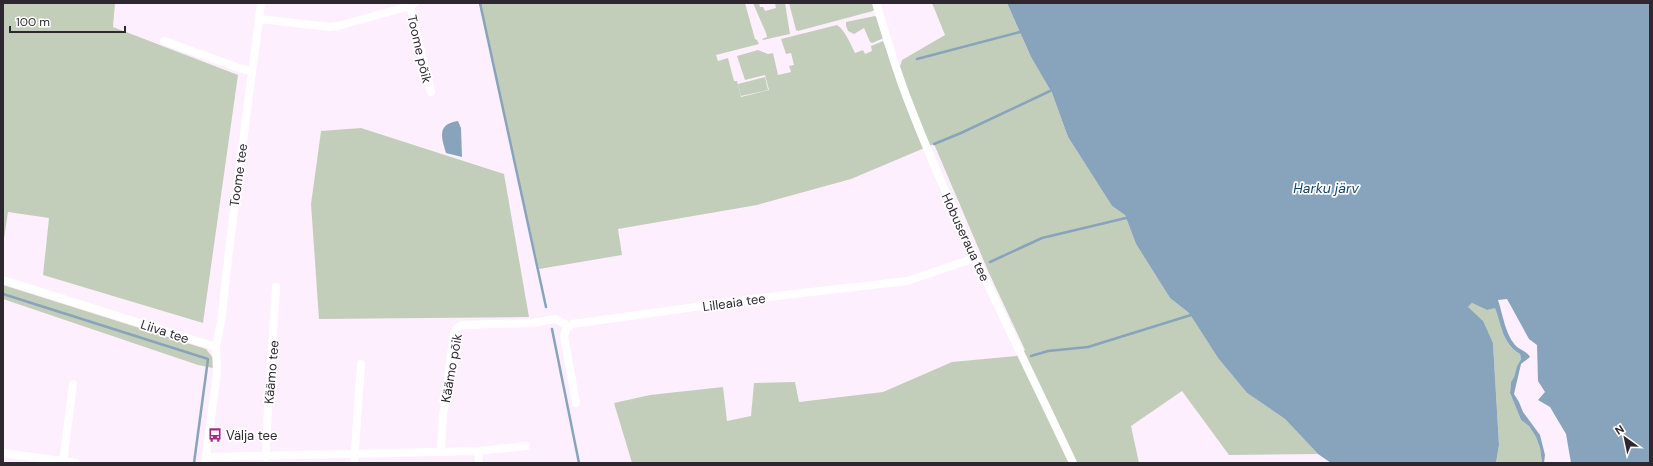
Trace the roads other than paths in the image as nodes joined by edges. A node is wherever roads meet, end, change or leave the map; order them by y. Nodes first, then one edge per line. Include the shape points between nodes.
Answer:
1 (261, 3) edge
2 (876, 3) edge
3 (413, 4) edge
4 (259, 19) junction
5 (164, 41) dead end
6 (252, 71) junction
7 (431, 92) dead end
8 (975, 258) junction
9 (3, 280) edge
10 (276, 287) dead end
11 (568, 326) junction
12 (216, 347) junction
13 (361, 364) dead end
14 (73, 384) dead end
15 (576, 403) dead end
16 (526, 446) dead end
17 (441, 450) junction
18 (478, 450) junction
19 (3, 453) edge
20 (354, 454) junction
21 (266, 457) junction
22 (206, 460) edge
23 (63, 462) edge
24 (76, 463) edge
25 (354, 463) edge
26 (479, 463) edge
27 (1073, 463) edge

1 - 4 street, Toome tee
2 - 8 street, Hobuseraua tee via 906,96
3 - 4 street, Toome põik via 338,26
3 - 7 street, Toome põik
4 - 6 street, Toome tee
5 - 6 street
6 - 12 street, Toome tee
8 - 11 street, Lilleaia tee via 907,281 593,320
8 - 27 street, Hobuseraua tee
9 - 12 street, Liiva tee
10 - 21 street, Käämo tee
11 - 15 street via 564,336
11 - 17 street, Käämo põik via 561,321 550,319 532,323 458,327 454,333
12 - 22 street via 217,373
13 - 20 street
14 - 23 street
16 - 18 street
17 - 18 street
17 - 20 street
18 - 26 street
19 - 23 street
20 - 21 street
20 - 25 street
21 - 22 street
23 - 24 street

